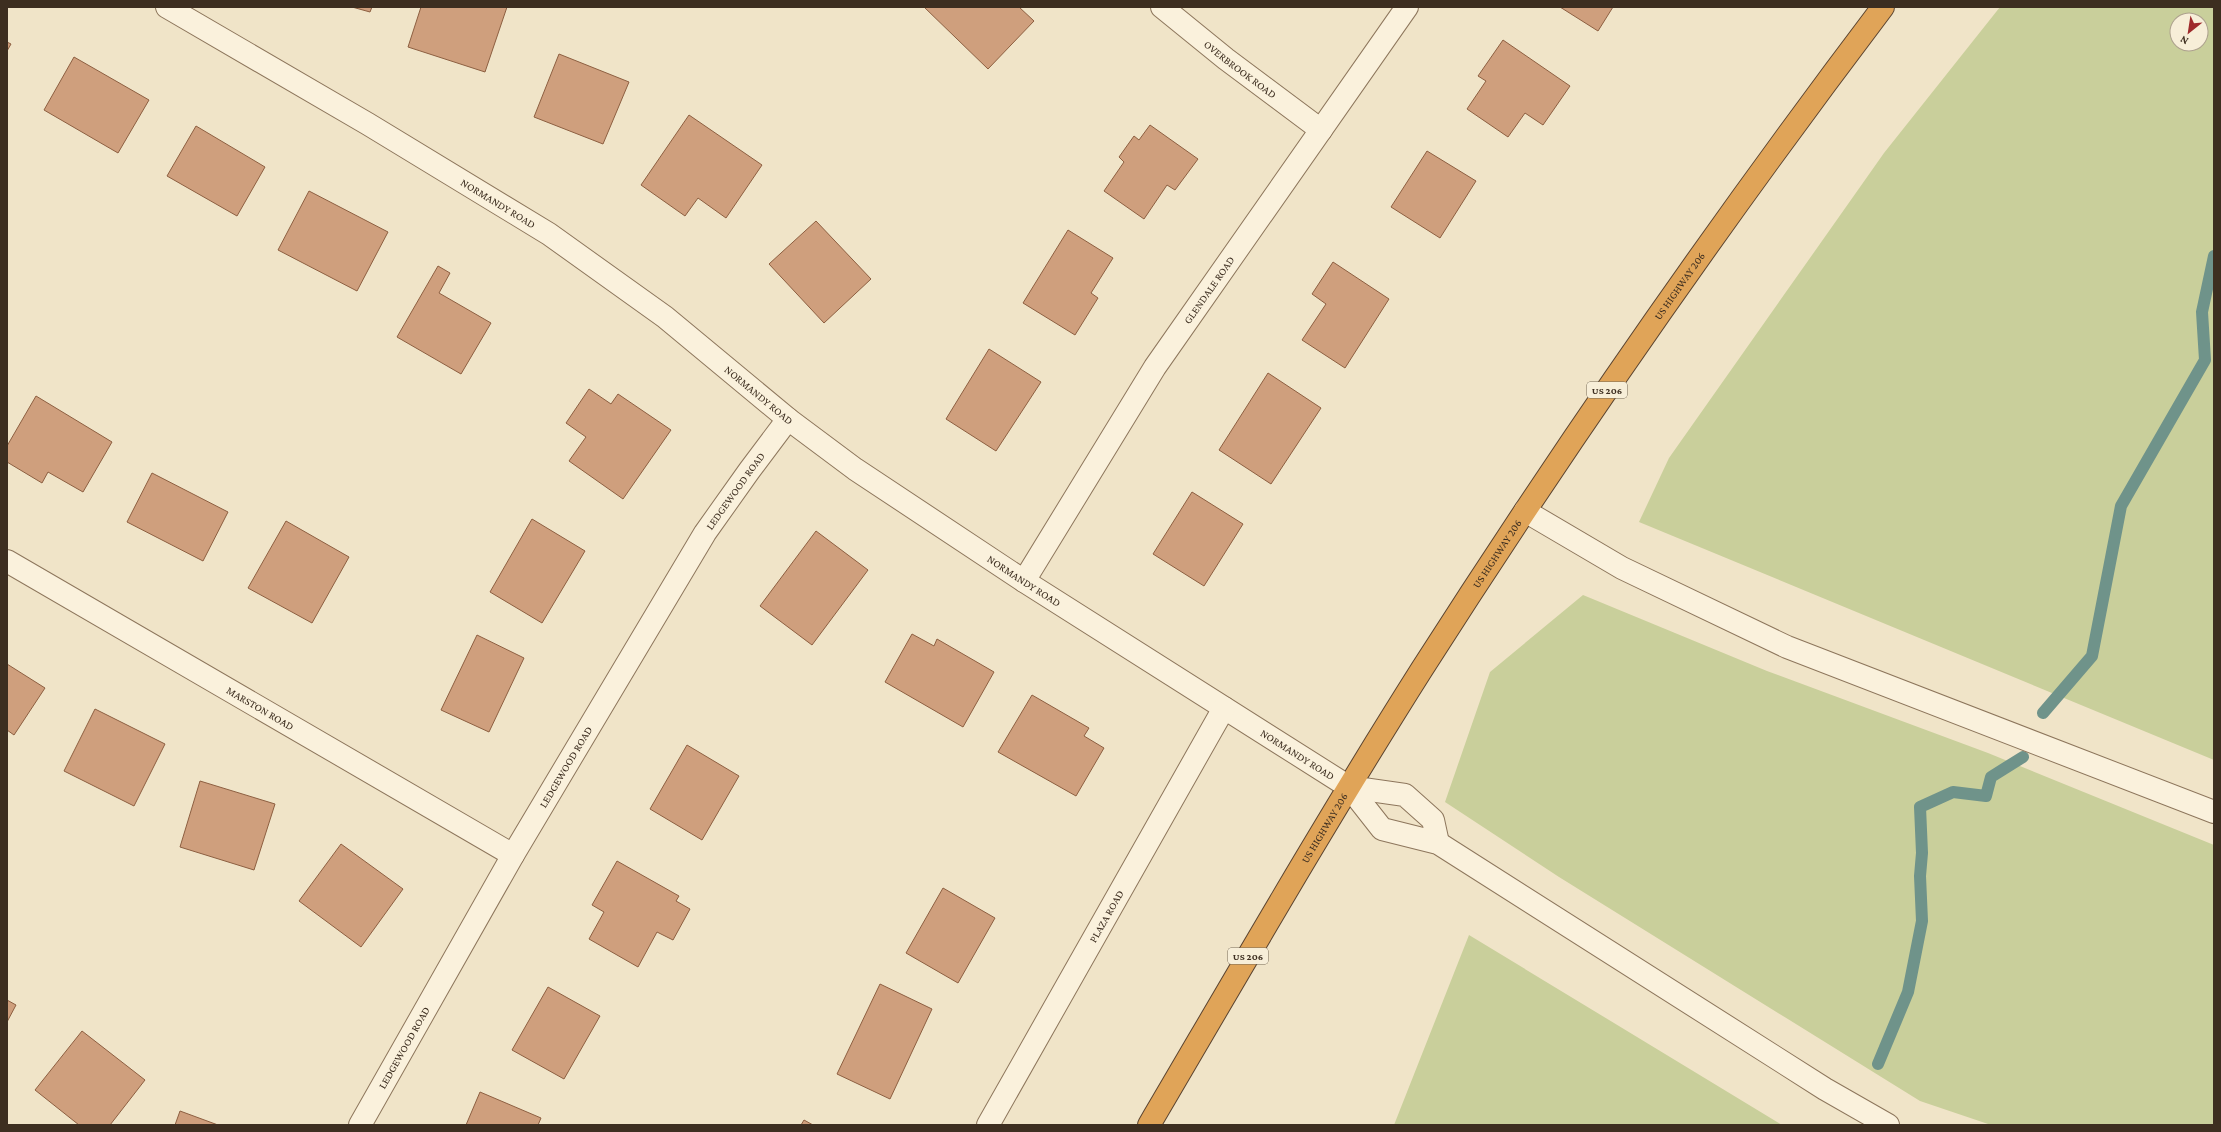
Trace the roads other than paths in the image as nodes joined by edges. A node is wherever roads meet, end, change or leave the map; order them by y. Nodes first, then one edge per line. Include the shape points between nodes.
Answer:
1 (167, 7) edge
2 (1162, 7) edge
3 (1407, 7) edge
4 (1883, 7) edge
5 (1321, 130) junction
6 (788, 419) junction
7 (1525, 511) junction
8 (7, 562) edge
9 (1024, 582) junction
10 (1224, 708) junction
11 (1349, 787) junction
12 (2214, 812) edge
13 (1438, 843) junction
14 (513, 855) junction
15 (360, 1125) edge
16 (988, 1125) edge
17 (1149, 1125) edge
18 (1888, 1125) edge

1 - 6 street, NORMANDY ROAD via 368,124 549,234 666,317
2 - 5 street, OVERBROOK ROAD
3 - 5 street, GLENDALE ROAD
4 - 7 highway, US HIGHWAY 206 / US 206 via 1701,255
5 - 9 street, GLENDALE ROAD via 1155,367
6 - 9 street, NORMANDY ROAD via 855,469
6 - 14 street, LEDGEWOOD ROAD via 705,533
7 - 11 highway, US HIGHWAY 206 / US 206
7 - 12 street via 1622,568 1786,647
8 - 14 street, MARSTON ROAD
9 - 10 street, NORMANDY ROAD
10 - 11 street, NORMANDY ROAD
10 - 16 street, PLAZA ROAD
11 - 13 street via 1382,829
11 - 13 street via 1405,795 1433,820
11 - 17 highway, US HIGHWAY 206 / US 206
13 - 18 street via 1825,1089
14 - 15 street, LEDGEWOOD ROAD

